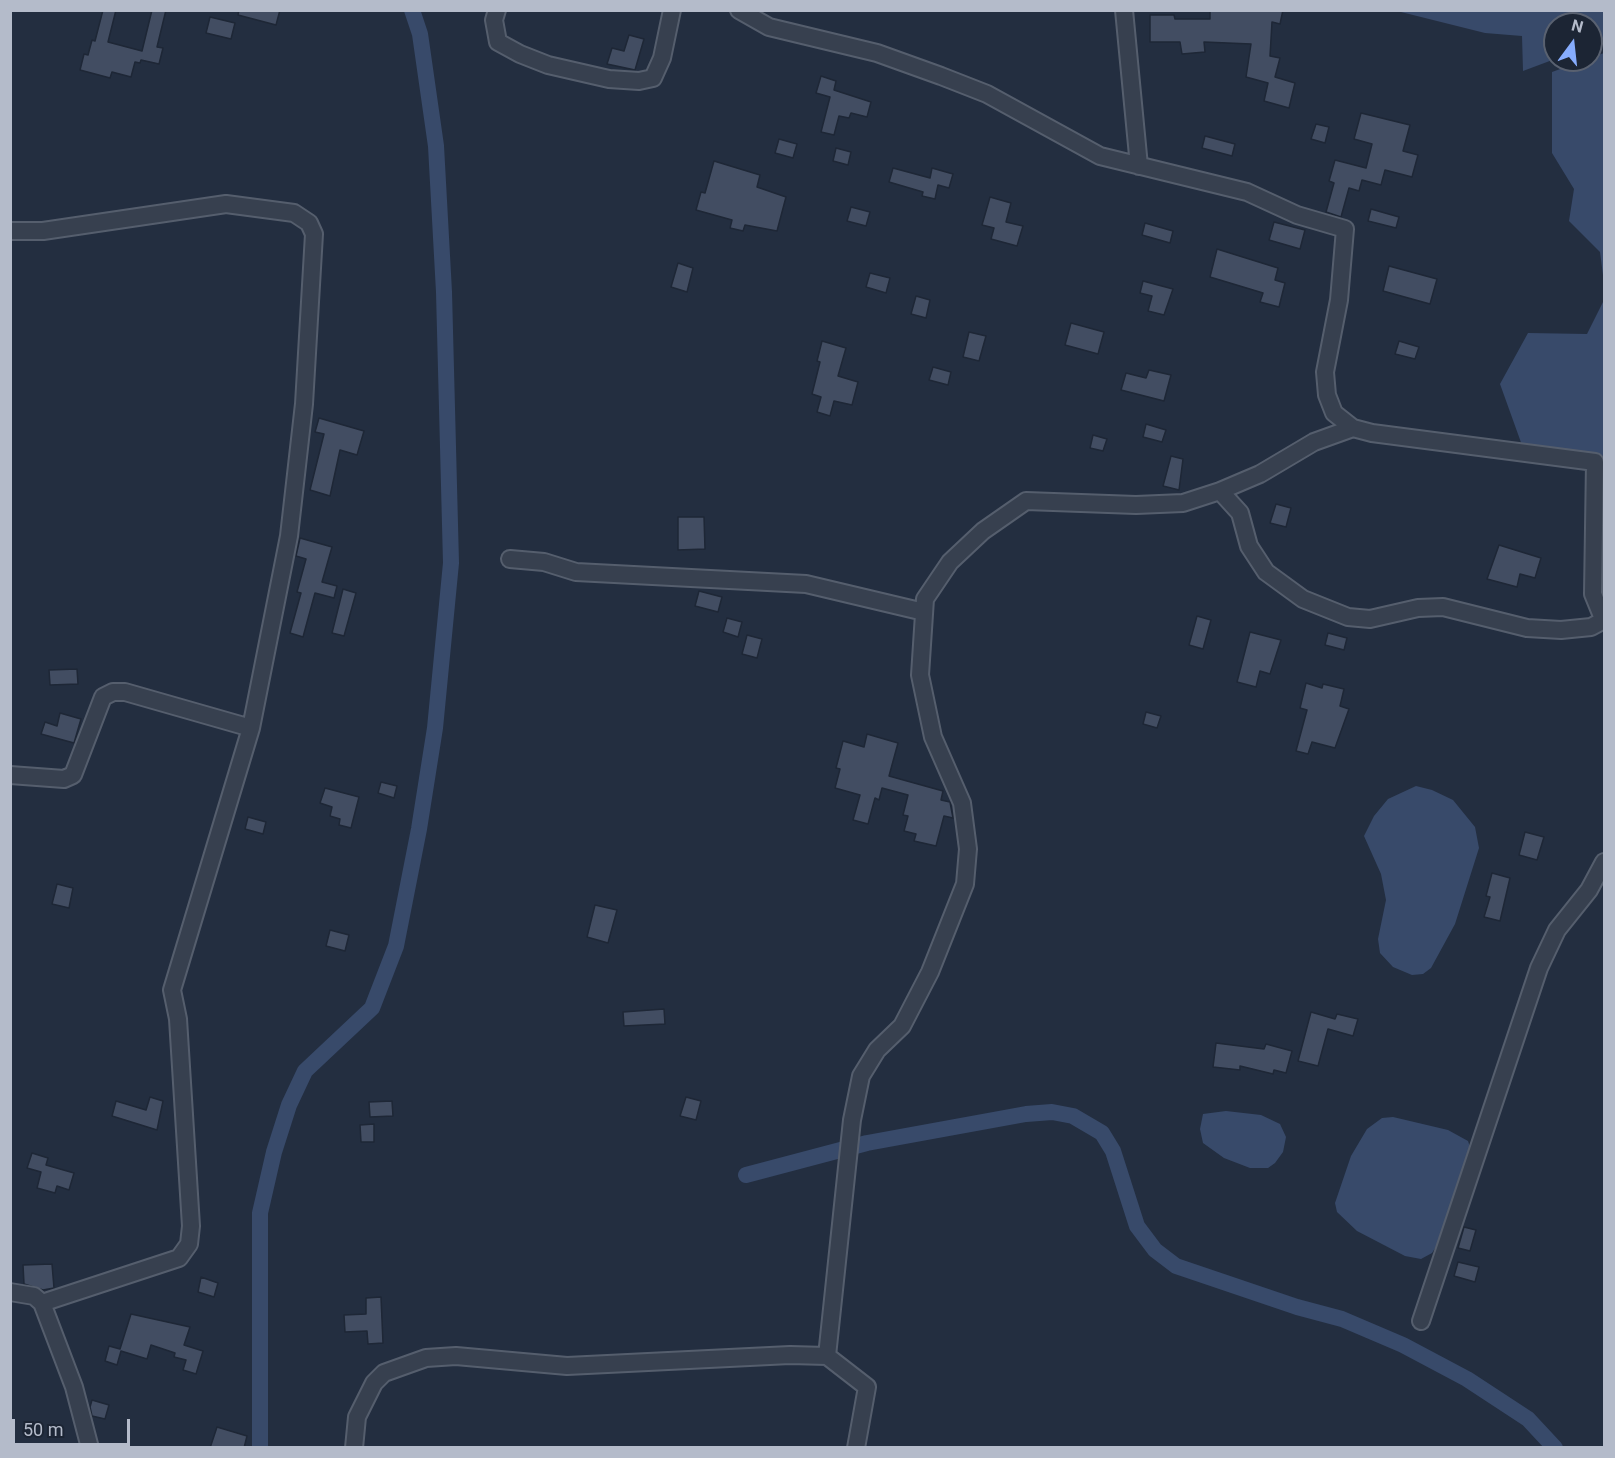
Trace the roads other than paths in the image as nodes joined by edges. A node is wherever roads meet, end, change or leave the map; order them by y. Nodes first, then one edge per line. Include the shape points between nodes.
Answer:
1 (497, 10) edge
2 (672, 10) edge
3 (739, 10) edge
4 (1124, 10) edge
5 (1139, 166) junction
6 (10, 231) edge
7 (1353, 428) junction
8 (1221, 491) junction
9 (510, 559) dead end
10 (924, 612) junction
11 (1604, 621) edge
12 (251, 728) junction
13 (10, 775) edge
14 (1605, 862) edge
15 (10, 1292) edge
16 (42, 1303) junction
17 (1421, 1321) dead end
18 (827, 1356) junction
19 (90, 1448) edge
20 (354, 1448) edge
21 (856, 1448) edge

1 - 2 street via 494,20 498,42 520,54 609,79 639,81 653,78 662,58
3 - 5 street via 769,27 877,53 941,76 987,94 1100,156
4 - 5 street
5 - 7 street via 1247,192 1297,215 1345,230 1339,300 1325,372 1334,413
6 - 12 street via 43,231 226,204 294,213 309,223 314,234 305,393 290,536
7 - 8 street via 1314,442 1260,474
7 - 11 street via 1595,462 1593,594
8 - 10 street via 1183,503 1026,501 983,531 950,562 925,598
8 - 11 street via 1240,513 1249,546 1266,572 1303,599 1348,617 1370,619 1418,608 1443,607 1527,628 1591,627
9 - 10 street via 544,562 576,572 806,584
10 - 18 street via 920,675 933,737 962,803 968,849 965,884 930,972 902,1026 867,1063 861,1076 852,1120
12 - 13 street via 148,698 112,692 103,697 73,775 64,779
12 - 16 street via 172,990 178,1019 189,1244 179,1258
14 - 17 street via 1589,890 1557,930 1539,968
15 - 16 street via 34,1296
16 - 19 street via 74,1387
18 - 20 street via 567,1366 456,1356 426,1358 384,1373 374,1383 357,1417
18 - 21 street via 867,1387

